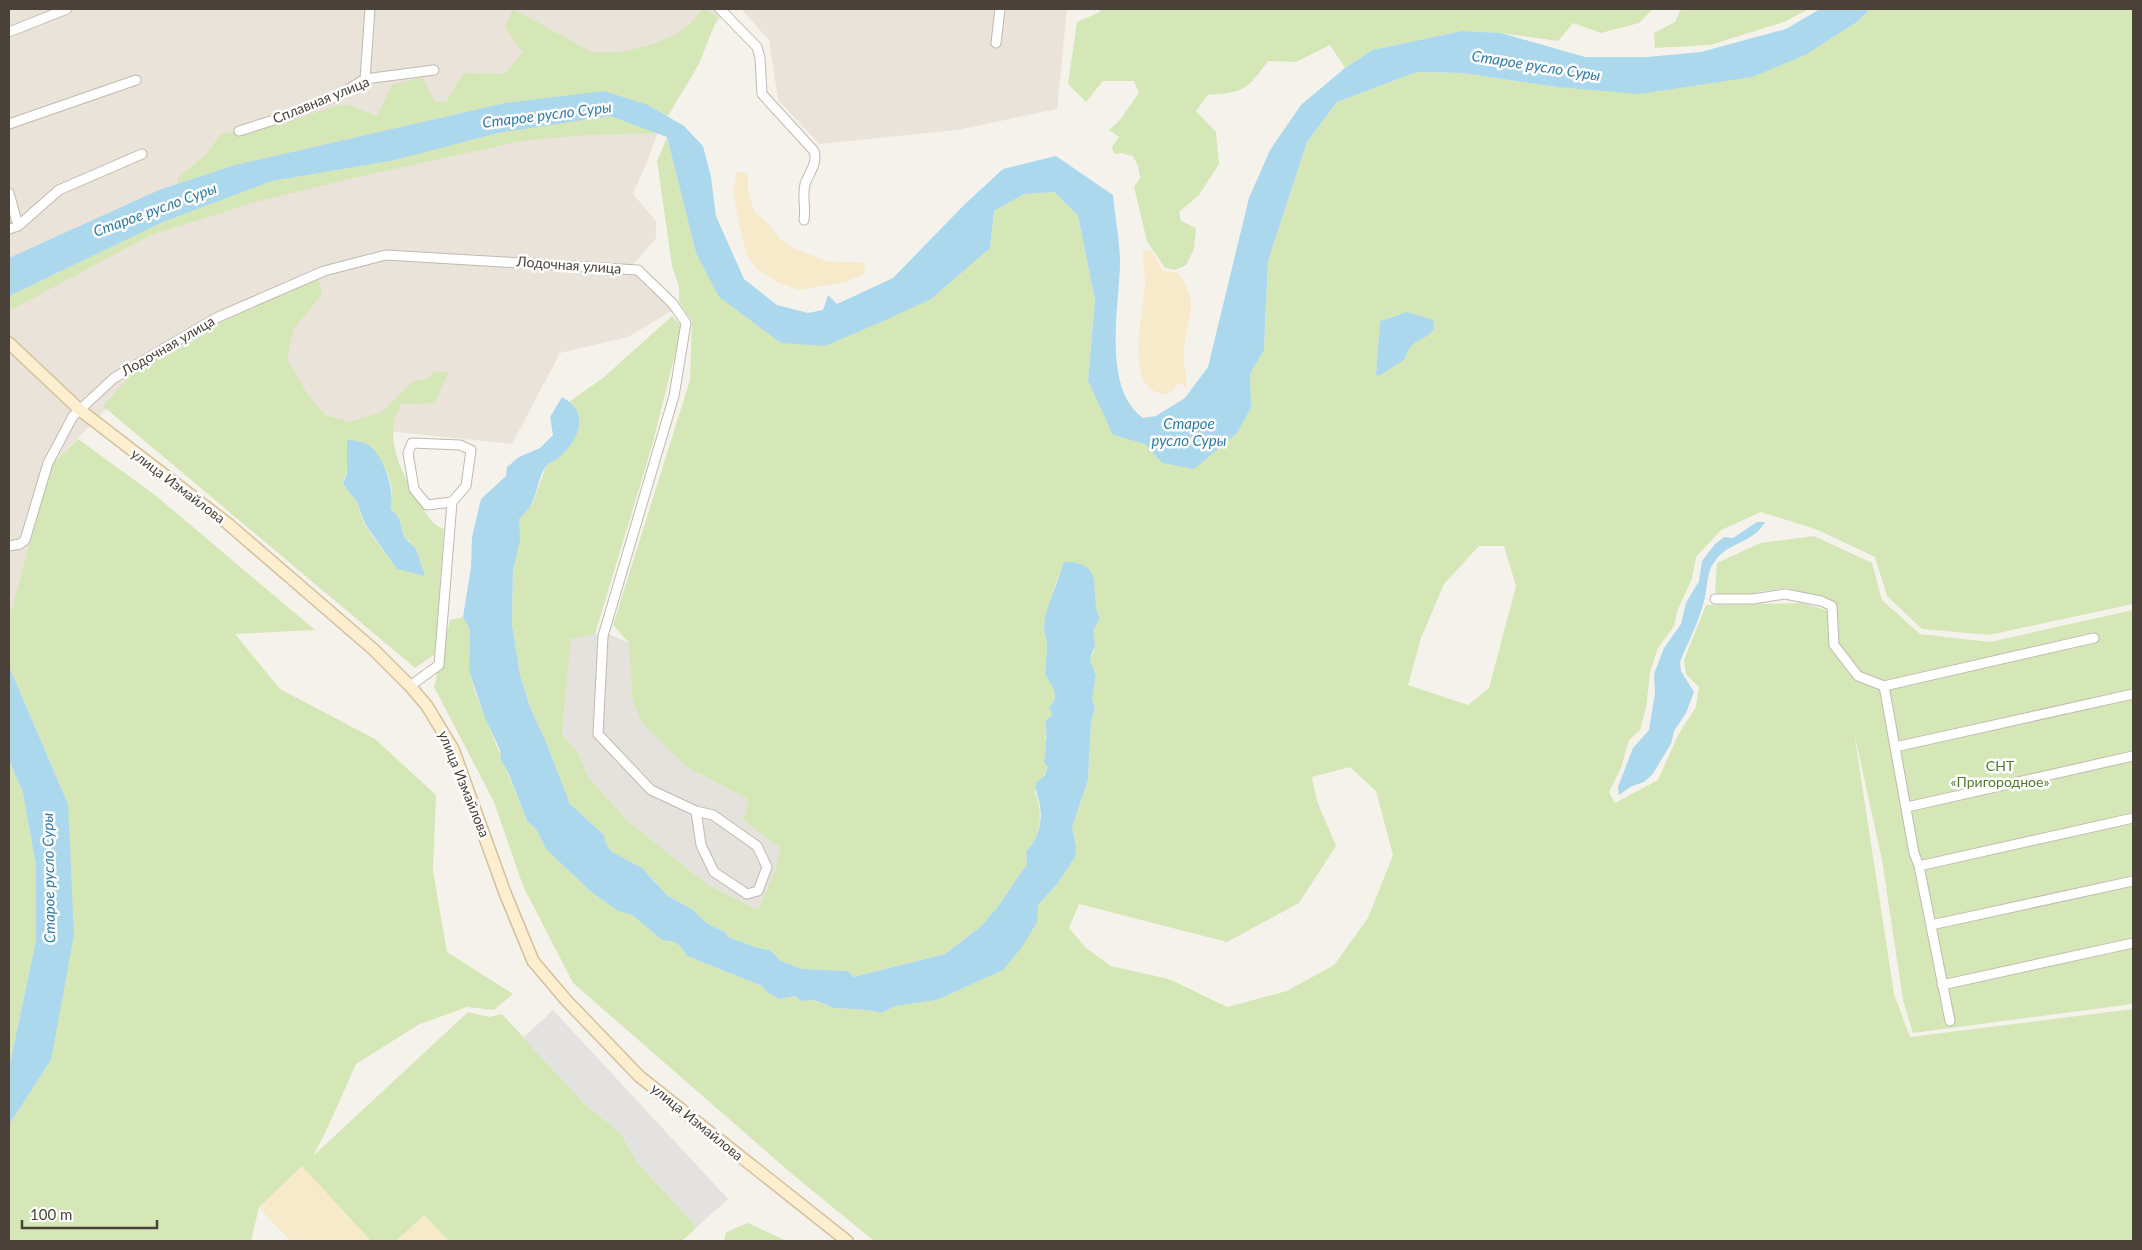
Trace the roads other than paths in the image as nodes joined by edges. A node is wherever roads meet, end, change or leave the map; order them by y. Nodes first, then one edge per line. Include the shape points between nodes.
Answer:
1 (67, 9) edge
2 (370, 9) edge
3 (720, 9) edge
4 (1000, 9) edge
5 (54, 11) edge
6 (9, 32) edge
7 (996, 43) dead end
8 (434, 70) dead end
9 (365, 79) junction
10 (136, 80) dead end
11 (9, 124) edge
12 (239, 130) dead end
13 (142, 154) dead end
14 (9, 193) edge
15 (804, 220) dead end
16 (18, 226) junction
17 (9, 229) edge
18 (9, 343) edge
19 (80, 410) junction
20 (452, 502) junction
21 (9, 546) edge
22 (1715, 599) dead end
23 (2094, 638) dead end
24 (410, 686) junction
25 (1884, 686) junction
26 (2133, 694) edge
27 (1895, 748) junction
28 (2133, 756) edge
29 (1906, 807) junction
30 (696, 811) junction
31 (2133, 818) edge
32 (1919, 866) junction
33 (2133, 880) edge
34 (1931, 925) junction
35 (2133, 942) edge
36 (1942, 985) junction
37 (1950, 1021) dead end
38 (846, 1241) edge

1 - 5 street
2 - 9 street
3 - 15 street via 757,47 762,94 814,151 816,157 803,198 806,207
4 - 7 street
5 - 6 street
8 - 9 street, Сплавная улица
9 - 12 street, Сплавная улица via 337,96 290,115
10 - 11 street
13 - 16 street via 59,190
14 - 16 street
16 - 17 street
18 - 19 main road, улица Измайлова
19 - 21 street, Лодочная улица via 69,422 48,463 25,540
19 - 24 main road, улица Измайлова via 228,523 373,649
19 - 30 street, Лодочная улица via 114,378 216,318 333,268 386,256 638,270 673,304 686,323 674,396 603,636 598,734 651,790
20 - 20 street via 466,486 470,450 460,445 412,443 408,453 414,489 427,505
20 - 24 street via 439,665
22 - 25 street via 1753,599 1785,594 1827,603 1832,606 1834,645 1858,676
23 - 25 street
24 - 38 main road, улица Измайлова via 443,729 453,749 533,961 639,1076
25 - 27 street
26 - 27 street
27 - 29 street
28 - 29 street
29 - 32 street
30 - 30 street, Лодочная улица via 712,815 757,846 766,867 758,891 747,894 714,872 701,845
31 - 32 street
32 - 34 street
33 - 34 street
34 - 36 street
35 - 36 street
36 - 37 street

